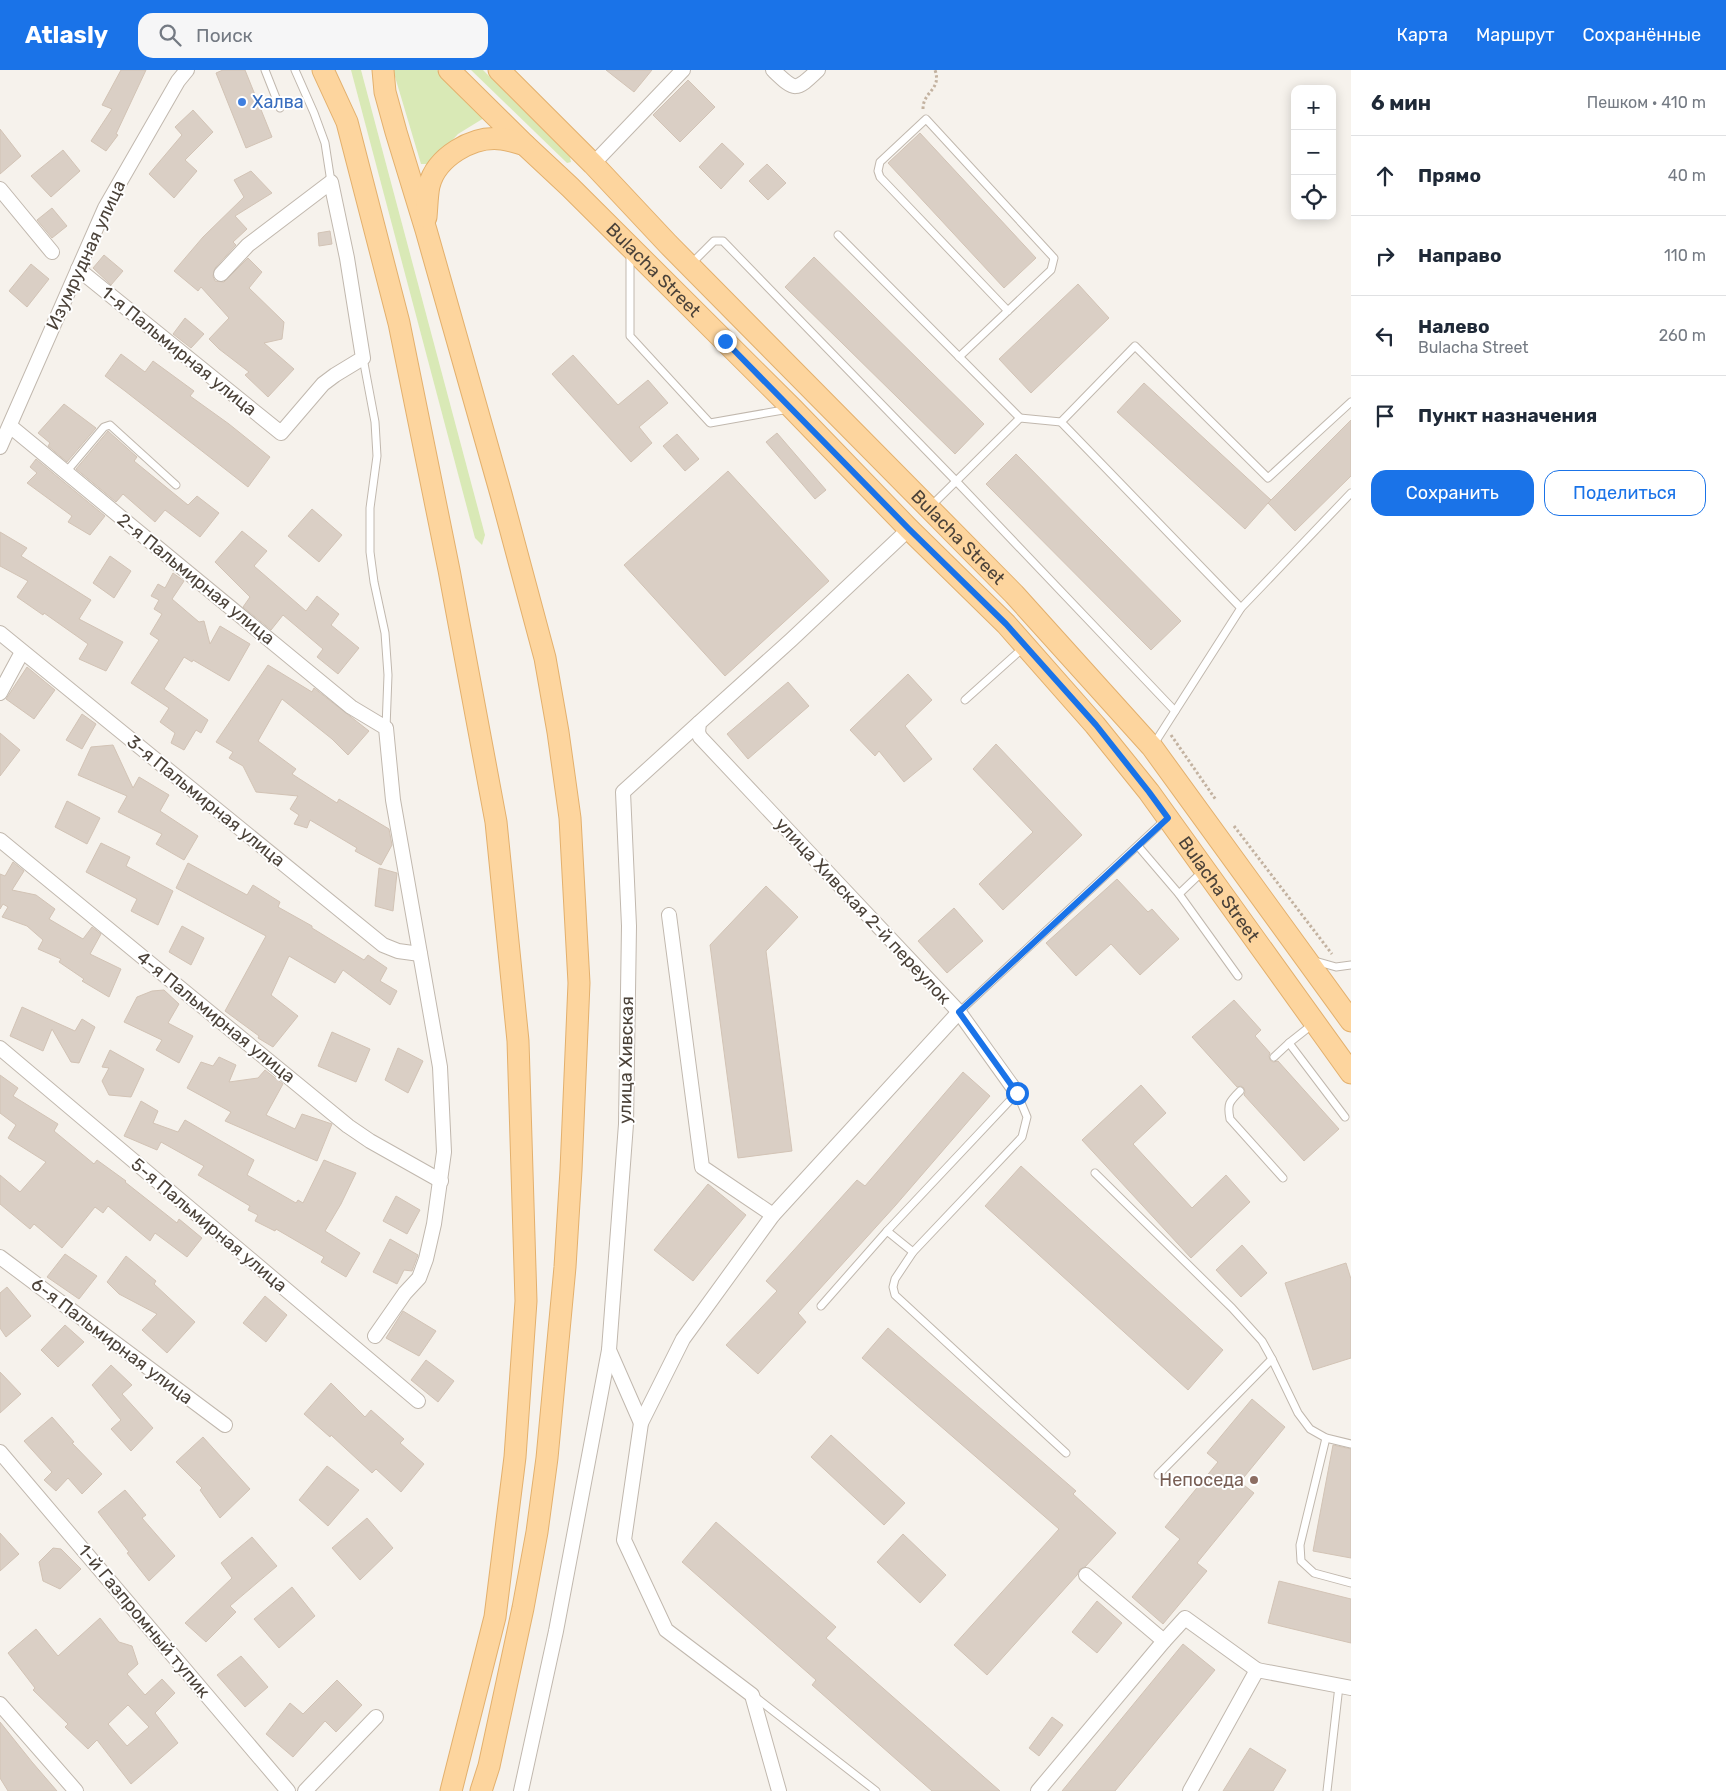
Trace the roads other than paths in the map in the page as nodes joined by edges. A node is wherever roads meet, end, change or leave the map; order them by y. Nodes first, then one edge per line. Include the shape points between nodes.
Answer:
1 (187, 70) edge
2 (265, 70) edge
3 (295, 70) edge
4 (324, 70) edge
5 (383, 70) edge
6 (449, 70) edge
7 (498, 70) edge
8 (683, 70) edge
9 (773, 70) edge
10 (818, 70) edge
11 (280, 108) dead end
12 (525, 145) junction
13 (593, 164) junction
14 (331, 182) junction
15 (570, 187) junction
16 (0, 190) edge
17 (426, 230) junction
18 (838, 235) dead end
19 (630, 246) junction
20 (52, 252) dead end
21 (689, 266) junction
22 (78, 268) junction
23 (221, 274) dead end
24 (1008, 311) junction
25 (959, 357) junction
26 (363, 358) junction
27 (1351, 402) edge
28 (792, 408) junction
29 (1020, 418) junction
30 (1061, 422) junction
31 (10, 426) junction
32 (0, 447) edge
33 (66, 472) junction
34 (956, 481) junction
35 (176, 485) dead end
36 (1351, 494) edge
37 (929, 508) junction
38 (909, 529) junction
39 (1241, 608) junction
40 (0, 633) edge
41 (1026, 646) junction
42 (22, 652) junction
43 (0, 693) edge
44 (965, 700) dead end
45 (1175, 712) junction
46 (386, 728) junction
47 (699, 730) junction
48 (1152, 747) junction
49 (1168, 818) junction
50 (0, 840) edge
51 (1138, 846) junction
52 (1205, 869) junction
53 (1179, 894) junction
54 (669, 915) dead end
55 (420, 954) junction
56 (1302, 954) junction
57 (1351, 965) edge
58 (1238, 976) dead end
59 (959, 1012) junction
60 (1351, 1021) edge
61 (1315, 1022) junction
62 (1289, 1043) junction
63 (0, 1048) edge
64 (1274, 1057) dead end
65 (1351, 1073) edge
66 (1240, 1091) dead end
67 (1017, 1093) junction
68 (1345, 1117) dead end
69 (1096, 1173) dead end
70 (1283, 1178) dead end
71 (441, 1181) junction
72 (773, 1215) junction
73 (887, 1231) junction
74 (913, 1252) junction
75 (0, 1257) edge
76 (821, 1306) dead end
77 (374, 1336) dead end
78 (609, 1350) junction
79 (1272, 1359) junction
80 (418, 1401) dead end
81 (641, 1423) junction
82 (225, 1425) dead end
83 (1326, 1438) junction
84 (1351, 1444) edge
85 (0, 1452) edge
86 (1066, 1453) dead end
87 (1158, 1475) dead end
88 (1086, 1575) dead end
89 (1351, 1583) edge
90 (1164, 1641) junction
91 (1257, 1670) junction
92 (1345, 1687) edge
93 (752, 1695) junction
94 (0, 1704) edge
95 (376, 1717) dead end
96 (76, 1791) edge
97 (288, 1791) edge
98 (305, 1791) edge
99 (450, 1791) edge
100 (482, 1791) edge
101 (521, 1791) edge
102 (779, 1791) edge
103 (876, 1791) edge
104 (1038, 1791) edge
105 (1190, 1791) edge
106 (1327, 1791) edge

1 - 22 street, Изумрудная улица via 105,208
2 - 11 lane
3 - 14 lane via 324,142
4 - 99 main road via 347,122 397,314 449,570 496,822 518,1041 526,1301 515,1457 495,1617
5 - 17 main road via 396,132
6 - 12 main road, Bulacha Street
7 - 13 main road, Bulacha Street
8 - 13 street
9 - 10 street via 790,86 796,87 803,85
12 - 15 main road, Bulacha Street
12 - 17 main road via 488,139 474,142 448,158 435,172 429,185
13 - 15 main road
13 - 21 main road, Bulacha Street
14 - 23 street via 248,244
14 - 26 street
15 - 19 main road, Bulacha Street
16 - 20 street
17 - 100 main road via 545,658 570,818 579,983 571,1179 547,1458 523,1608
18 - 25 lane
19 - 28 main road, Bulacha Street
19 - 28 lane via 630,336 710,423
21 - 34 lane via 714,241 723,241
21 - 37 main road, Bulacha Street
22 - 26 street, 1-я Пальмирная улица via 281,433 323,384
22 - 31 street, Изумрудная улица
24 - 24 lane via 880,177 880,162 926,119 1054,258 1051,270
24 - 25 lane
25 - 29 lane
26 - 46 lane via 375,422 377,456 370,508 370,552 385,634 388,675
27 - 30 lane via 1268,478 1134,346
28 - 38 main road, Bulacha Street
29 - 30 lane
29 - 34 lane
30 - 39 lane
31 - 32 street, Изумрудная улица
31 - 33 street, 2-я Пальмирная улица
33 - 35 lane via 104,427 110,425
33 - 46 street, 2-я Пальмирная улица via 351,707
34 - 37 lane
34 - 45 lane
36 - 39 lane
37 - 38 main road
37 - 48 main road, Bulacha Street via 1014,594
38 - 41 main road, Bulacha Street
38 - 47 street, улица Хивская
39 - 45 lane
40 - 42 street, 3-я Пальмирная улица
41 - 44 lane
41 - 49 main road, Bulacha Street via 1096,725
42 - 43 street
42 - 55 street, 3-я Пальмирная улица via 383,945
45 - 48 lane
46 - 55 street via 393,800
47 - 59 street, улица Хивская 2-й переулок
47 - 78 street, улица Хивская via 624,792 629,926 626,1124
48 - 56 main road, Bulacha Street
49 - 51 lane
49 - 52 main road, Bulacha Street
50 - 71 street, 4-я Пальмирная улица via 348,1126
51 - 53 lane
51 - 59 lane
52 - 53 lane
52 - 61 main road, Bulacha Street
53 - 58 lane
54 - 72 street via 702,1167
55 - 71 street via 440,1067 444,1152
56 - 57 lane via 1318,963 1336,967
56 - 60 main road, Bulacha Street
59 - 67 street, улица Хивская 2-й переулок
59 - 72 street
61 - 62 lane
61 - 65 main road, Bulacha Street
62 - 64 lane
62 - 68 lane
63 - 80 street, 5-я Пальмирная улица
66 - 70 lane via 1230,1101 1230,1119
67 - 73 lane
67 - 74 lane via 1027,1117 1022,1137
69 - 79 lane via 1232,1308 1262,1340
71 - 77 street via 434,1224 419,1278
72 - 81 street via 683,1339
73 - 74 lane
73 - 76 lane
74 - 86 lane via 895,1279 892,1287 895,1295
75 - 82 street, 6-я Пальмирная улица
78 - 81 street, улица Хивская
78 - 101 street via 556,1631
79 - 83 lane via 1298,1413 1310,1429
79 - 87 lane
81 - 93 street via 624,1540 666,1630
83 - 84 lane
83 - 89 lane via 1300,1545 1301,1561 1314,1573
85 - 97 street, 1-й Газпромный тупик
88 - 90 street
90 - 91 street via 1185,1618
90 - 104 street
91 - 92 street
91 - 105 street
92 - 106 lane
93 - 102 street
93 - 103 lane
94 - 96 street
95 - 98 street

